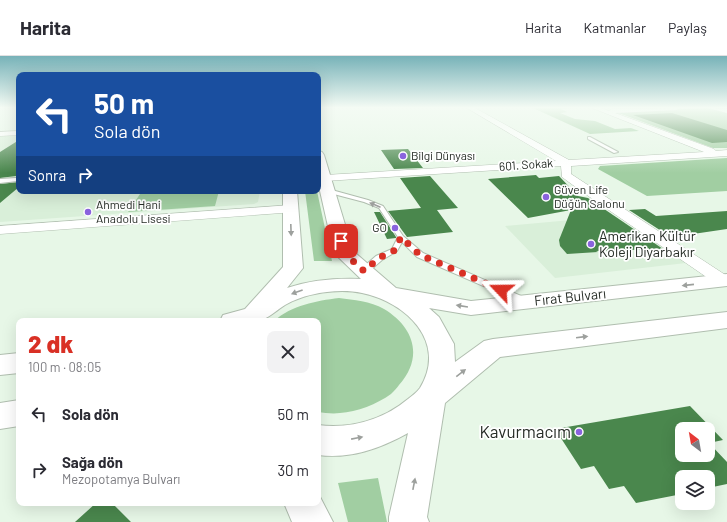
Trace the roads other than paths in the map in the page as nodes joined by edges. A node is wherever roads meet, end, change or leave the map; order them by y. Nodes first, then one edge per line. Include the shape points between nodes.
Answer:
1 (508, 130) edge
2 (653, 130) edge
3 (16, 133) edge
4 (0, 134) edge
5 (589, 138) dead end
6 (616, 152) dead end
7 (716, 153) junction
8 (727, 153) edge
9 (567, 163) junction
10 (321, 166) edge
11 (16, 180) dead end
12 (0, 181) edge
13 (326, 185) junction
14 (291, 200) edge
15 (0, 230) edge
16 (401, 237) junction
17 (364, 271) junction
18 (725, 280) edge
19 (389, 294) junction
20 (528, 302) junction
21 (245, 318) edge
22 (246, 318) edge
23 (727, 320) edge
24 (16, 363) edge
25 (0, 365) edge
26 (431, 397) junction
27 (16, 413) edge
28 (0, 416) edge
29 (321, 440) edge
30 (305, 506) edge
31 (313, 522) edge
32 (409, 522) edge

1 - 9 street
2 - 7 street
3 - 4 street
5 - 6 lane
7 - 8 street, 601. Sokak
7 - 9 street, 601. Sokak
9 - 13 street, 601. Sokak
9 - 18 street via 566,175 593,195
10 - 13 main road
11 - 12 lane
16 -> 13 lane via 381,206
13 - 17 main road via 344,253
14 - 15 street
14 -> 21 main road via 292,268
16 - 17 lane via 395,250 379,258
16 - 20 lane via 420,255
17 - 19 main road
18 -> 20 main road, Fırat Bulvarı
20 -> 19 main road, Fırat Bulvarı via 471,308
19 -> 22 main road via 363,286 335,285 306,289 279,299
19 - 26 main road via 413,306 430,323 441,344 442,368
26 -> 23 main road via 493,348
24 - 25 main road
29 -> 26 main road via 336,442 376,434 409,417
32 -> 26 main road
27 - 28 main road
30 - 31 main road

